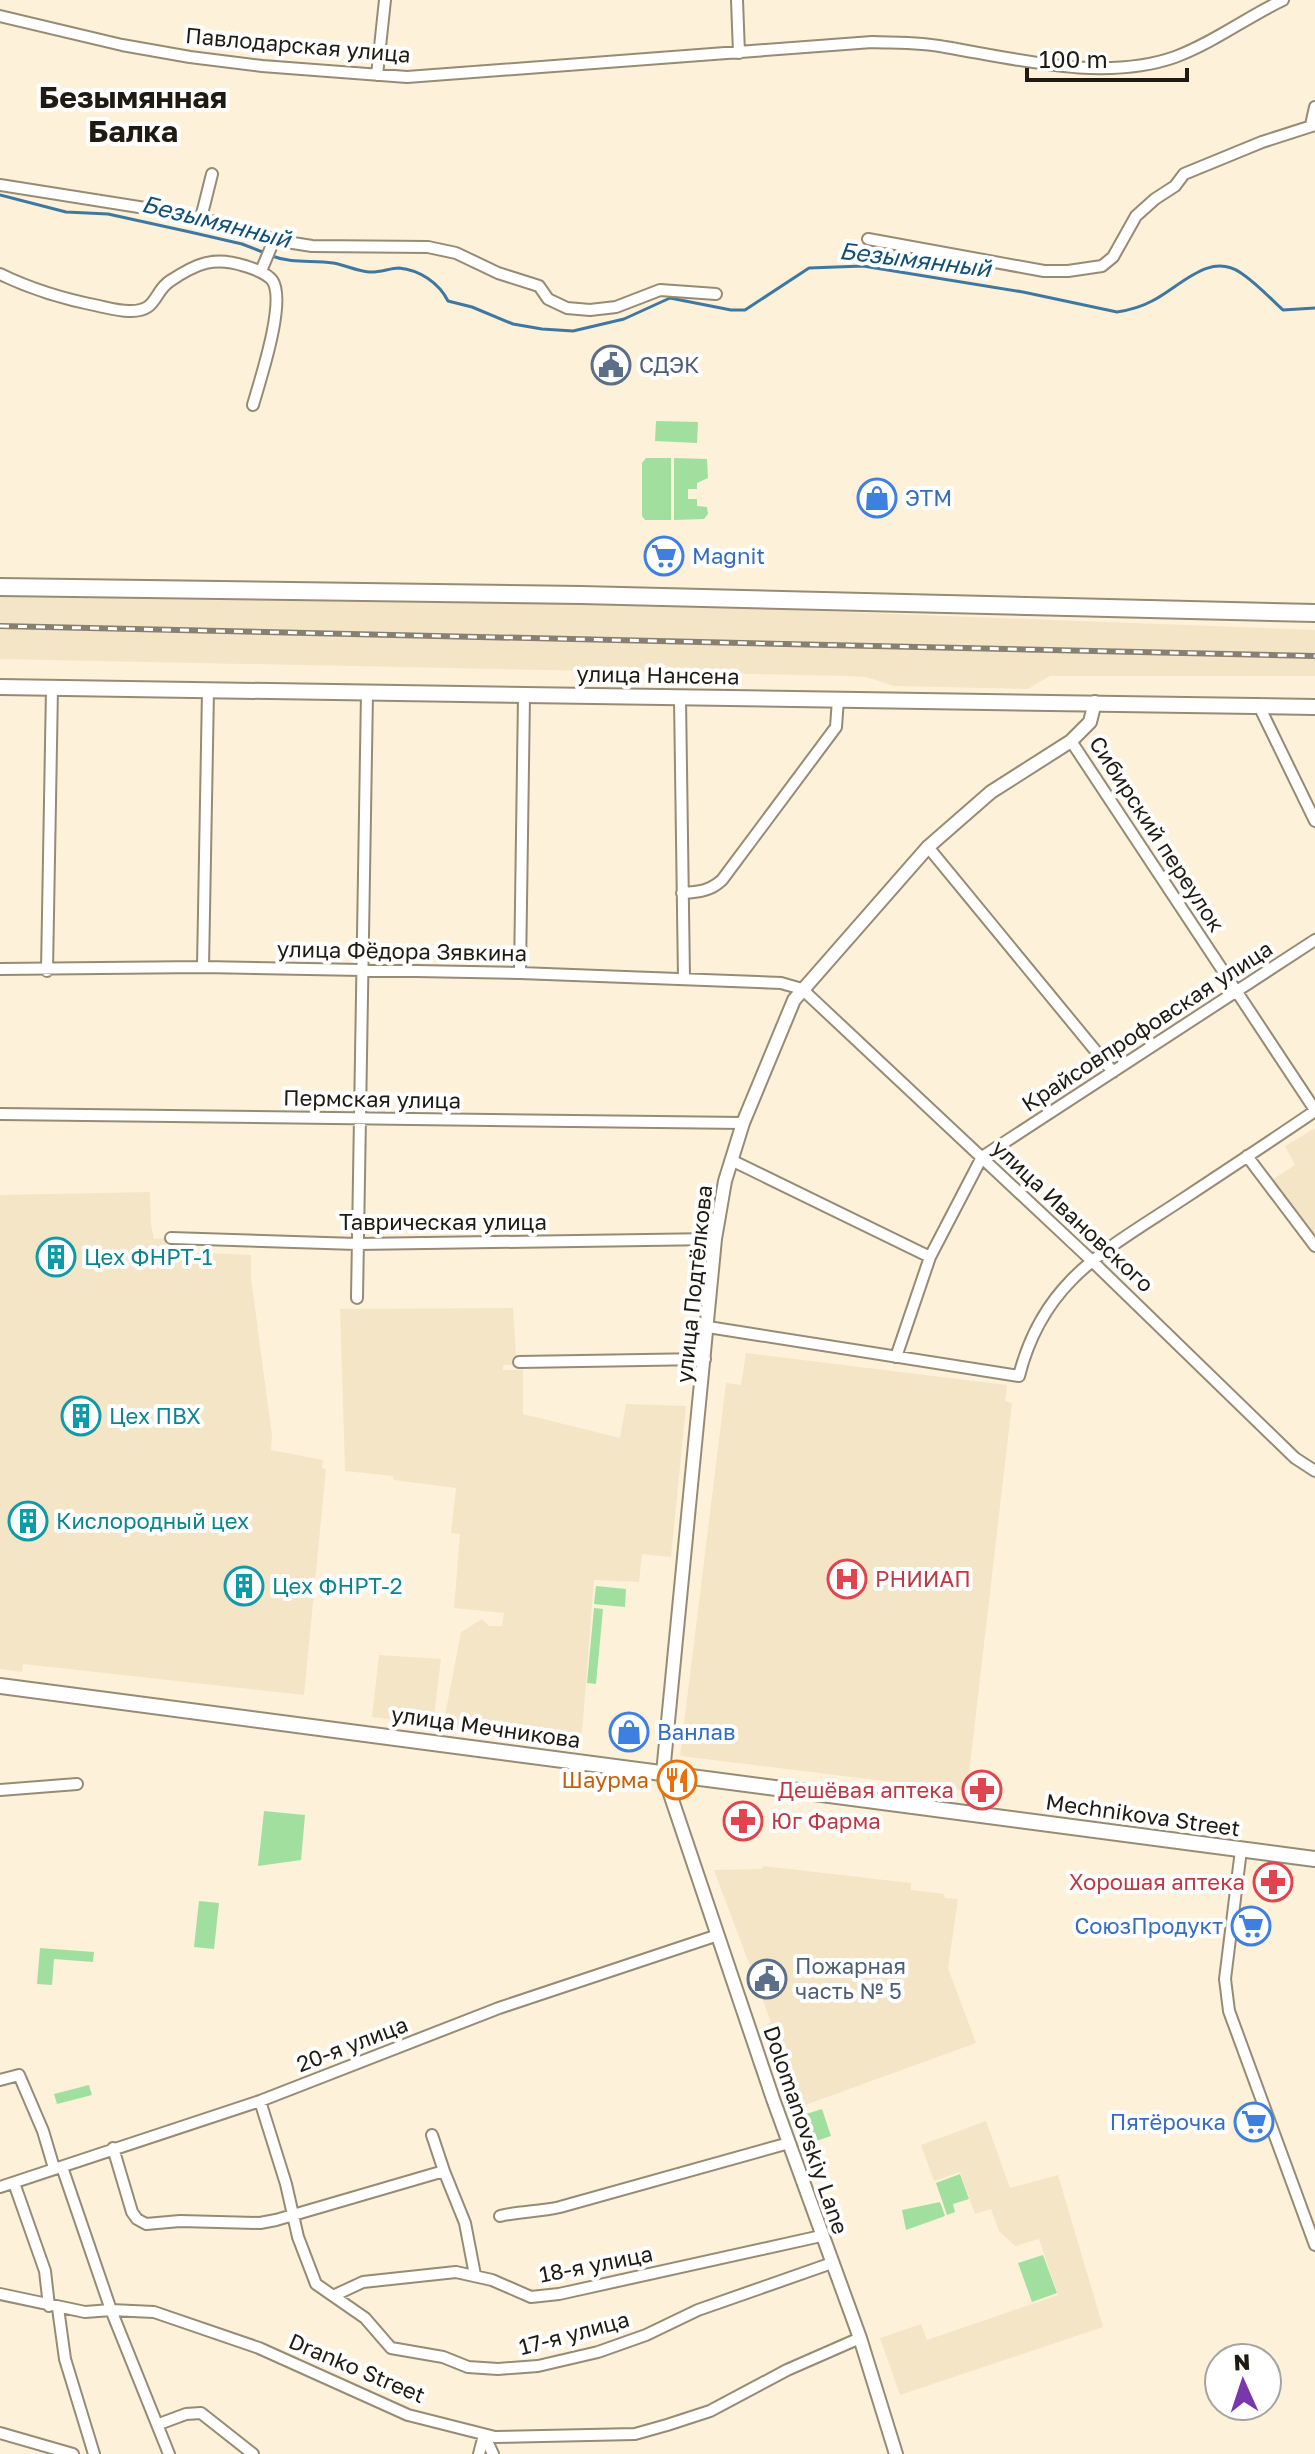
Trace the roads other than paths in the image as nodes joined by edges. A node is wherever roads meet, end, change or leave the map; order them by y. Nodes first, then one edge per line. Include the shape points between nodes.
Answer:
1 (385, 0) edge
2 (737, 0) edge
3 (1283, 0) edge
4 (0, 16) edge
5 (739, 53) junction
6 (377, 75) junction
7 (1315, 107) edge
8 (1313, 125) edge
9 (212, 174) dead end
10 (0, 185) edge
11 (201, 218) junction
12 (868, 239) dead end
13 (274, 240) junction
14 (262, 266) junction
15 (0, 274) edge
16 (716, 294) dead end
17 (253, 405) dead end
18 (0, 587) edge
19 (1315, 613) edge
20 (0, 687) edge
21 (52, 688) junction
22 (208, 691) junction
23 (367, 693) junction
24 (524, 696) junction
25 (680, 698) junction
26 (838, 699) junction
27 (1095, 702) junction
28 (1259, 706) junction
29 (1315, 707) edge
30 (1071, 741) junction
31 (1315, 821) edge
32 (928, 847) junction
33 (682, 893) junction
34 (1315, 940) edge
35 (203, 967) junction
36 (0, 969) edge
37 (47, 971) junction
38 (361, 971) junction
39 (520, 973) junction
40 (684, 978) junction
41 (802, 989) junction
42 (1236, 991) junction
43 (1113, 1072) junction
44 (1315, 1111) edge
45 (0, 1114) edge
46 (359, 1118) junction
47 (743, 1123) junction
48 (1247, 1156) junction
49 (982, 1157) junction
50 (731, 1160) junction
51 (171, 1238) dead end
52 (715, 1239) junction
53 (357, 1244) junction
54 (1315, 1246) edge
55 (930, 1257) junction
56 (1091, 1260) junction
57 (357, 1298) dead end
58 (708, 1327) junction
59 (896, 1357) junction
60 (705, 1359) junction
61 (519, 1362) dead end
62 (1312, 1465) edge
63 (0, 1686) edge
64 (663, 1773) junction
65 (77, 1784) dead end
66 (0, 1790) edge
67 (1241, 1850) junction
68 (1315, 1859) edge
69 (718, 1935) junction
70 (0, 2080) edge
71 (260, 2101) junction
72 (432, 2135) dead end
73 (789, 2143) junction
74 (113, 2148) junction
75 (58, 2167) junction
76 (444, 2171) junction
77 (14, 2183) junction
78 (0, 2187) edge
79 (294, 2216) junction
80 (500, 2216) dead end
81 (821, 2236) junction
82 (1315, 2245) edge
83 (832, 2263) junction
84 (475, 2275) junction
85 (0, 2294) edge
86 (335, 2295) junction
87 (54, 2307) junction
88 (111, 2310) junction
89 (860, 2338) junction
90 (159, 2424) junction
91 (0, 2433) edge
92 (484, 2435) junction
93 (73, 2454) edge
94 (94, 2454) edge
95 (169, 2454) edge
96 (253, 2454) edge
97 (479, 2454) edge
98 (493, 2454) edge
99 (895, 2454) edge

1 - 6 street
2 - 5 street
3 - 5 street, Павлодарская улица via 1174,57 1128,66 1027,63 912,43
4 - 6 street, Павлодарская улица via 190,57
5 - 6 street, Павлодарская улица
7 - 8 street
8 - 12 street via 1184,174 1136,216 1113,257 1102,266 1044,271
9 - 11 street
10 - 11 street
11 - 13 street
13 - 14 street
13 - 16 street via 456,253 539,286 548,299 567,308 616,307 660,290
14 - 15 street via 214,260 167,282 154,304 130,312 58,298
14 - 17 street via 277,293 276,312
18 - 19 main road
20 - 21 main road, улица Нансена
21 - 22 main road, улица Нансена
21 - 37 street
22 - 23 main road, улица Нансена
22 - 35 street
23 - 24 main road, улица Нансена
23 - 38 street
24 - 25 main road, улица Нансена
24 - 39 street
25 - 26 main road, улица Нансена
25 - 33 street
26 - 27 main road, улица Нансена
26 - 33 street via 836,727 722,880 702,892
27 - 28 main road, улица Нансена
27 - 30 street, улица Подтёлкова via 1090,722
28 - 29 main road, улица Нансена
28 - 31 street
30 - 32 street, улица Подтёлкова via 991,792
30 - 42 street, Сибирский переулок
32 - 41 street, улица Подтёлкова
32 - 43 street
33 - 40 street
34 - 42 street, Крайсовпрофовская улица
35 - 37 street, улица Фёдора Зявкина
35 - 38 street, улица Фёдора Зявкина
36 - 37 street, улица Фёдора Зявкина
38 - 39 street, улица Фёдора Зявкина
38 - 46 street
39 - 40 street, улица Фёдора Зявкина
40 - 41 street, улица Фёдора Зявкина via 781,983
41 - 47 street, улица Подтёлкова
41 - 49 street, улица Ивановского
42 - 43 street, Крайсовпрофовская улица
42 - 44 street, Сибирский переулок
43 - 49 street, Крайсовпрофовская улица
44 - 48 street
45 - 46 street, Пермская улица
46 - 47 street, Пермская улица
46 - 53 street
47 - 50 street, улица Подтёлкова
48 - 54 street
48 - 56 street
49 - 55 street, Крайсовпрофовская улица
49 - 56 street, улица Ивановского
50 - 52 street, улица Подтёлкова
50 - 55 street
51 - 53 street, Таврическая улица
52 - 53 street, Таврическая улица
52 - 58 street, улица Подтёлкова
53 - 57 street
55 - 59 street, Крайсовпрофовская улица
56 - 59 street via 1042,1316 1019,1376
56 - 62 street, улица Ивановского via 1295,1458
58 - 59 street
58 - 60 street, улица Подтёлкова
60 - 61 street
60 - 64 street, улица Подтёлкова
63 - 64 main road, улица Мечникова
64 - 67 main road, улица Мечникова
64 - 69 street, Dolomanovskiy Lane
65 - 66 street
67 - 68 main road, Mechnikova Street
67 - 82 street via 1225,1979 1229,2011
69 - 71 street, 20-я улица via 499,2008
69 - 73 street, Dolomanovskiy Lane
70 - 75 street via 19,2075
71 - 74 street, 20-я улица
71 - 79 street, 17-я улица
72 - 76 street
73 - 80 street via 560,2207
73 - 81 street, Dolomanovskiy Lane
74 - 75 street, 20-я улица
74 - 79 street via 132,2212 146,2224 260,2223
75 - 77 street, 20-я улица
75 - 88 street
76 - 79 street
76 - 84 street via 465,2223
77 - 78 street, 20-я улица
77 - 87 street
79 - 86 street, 17-я улица via 316,2284
81 - 83 street, Dolomanovskiy Lane
81 - 84 street, 18-я улица via 559,2294 531,2297
83 - 86 street, 17-я улица via 598,2352 521,2369 468,2367 391,2348
83 - 89 street, Dolomanovskiy Lane
84 - 86 street, 18-я улица via 456,2272 363,2282
85 - 87 street, Dranko Street
87 - 88 street, Dranko Street
87 - 94 street
88 - 90 street
88 - 92 street, Dranko Street via 154,2312 205,2329 408,2415
89 - 92 street, Dranko Street via 710,2411 635,2434
89 - 99 street, Dolomanovskiy Lane
90 - 95 street
90 - 96 street via 201,2413
91 - 93 street
92 - 97 street
92 - 98 street

